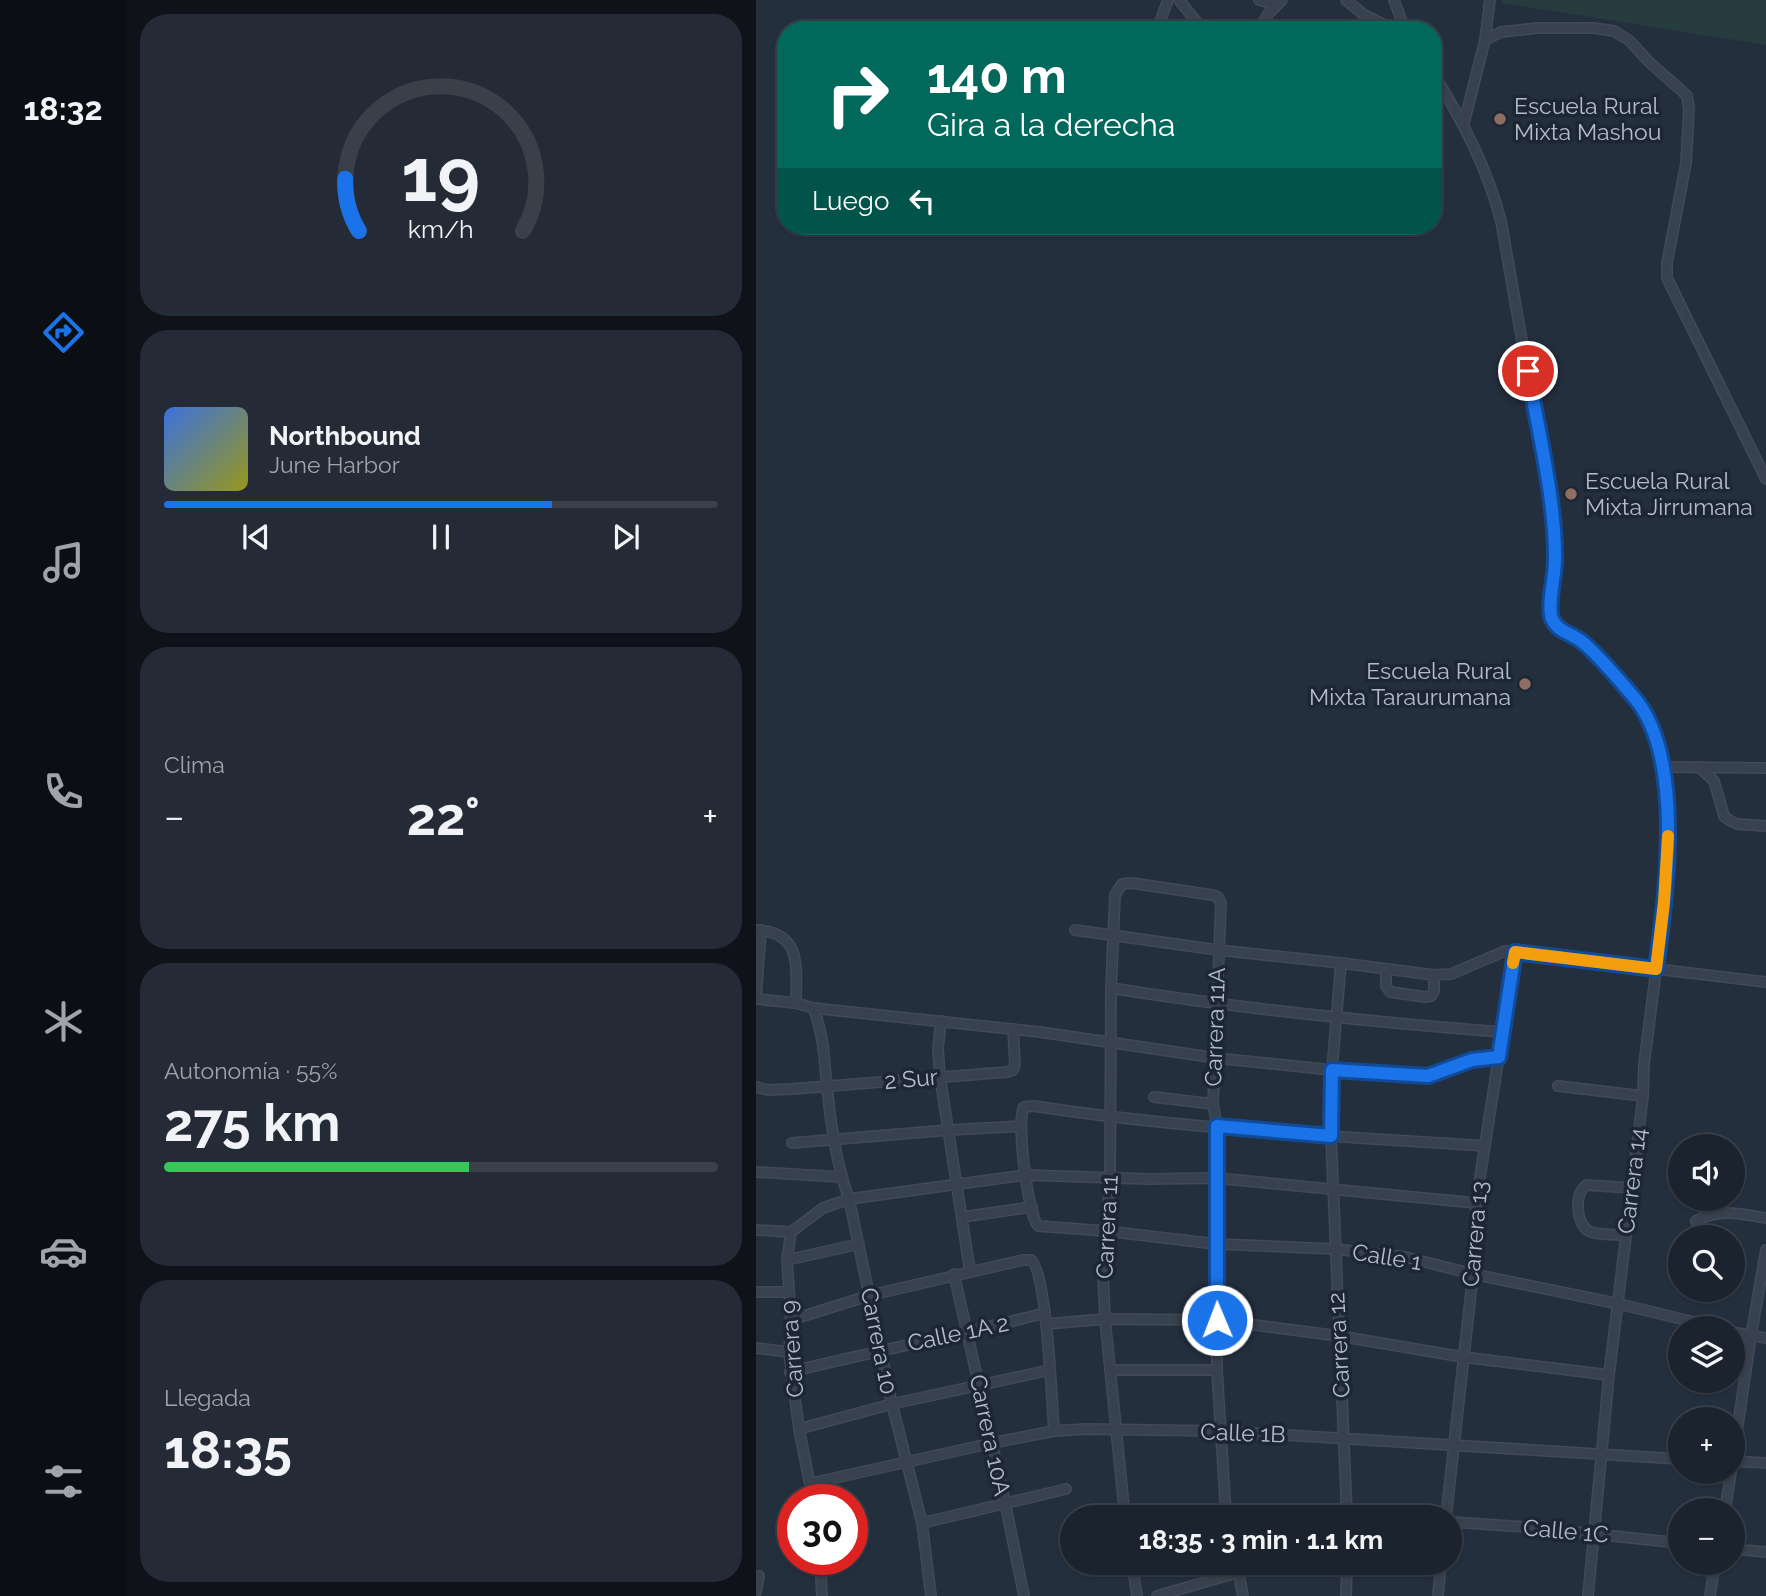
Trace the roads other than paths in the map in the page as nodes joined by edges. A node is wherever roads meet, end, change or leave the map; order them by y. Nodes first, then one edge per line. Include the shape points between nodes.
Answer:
1 (1168, 0) edge
2 (1179, 0) edge
3 (1259, 0) edge
4 (1346, 0) edge
5 (1394, 0) edge
6 (1490, 0) edge
7 (1279, 3) edge
8 (1160, 21) edge
9 (1196, 21) edge
10 (1266, 21) edge
11 (1377, 21) edge
12 (1402, 21) edge
13 (1485, 40) junction
14 (1442, 88) edge
15 (1464, 123) junction
16 (1766, 479) edge
17 (1663, 767) junction
18 (1699, 767) junction
19 (1766, 768) edge
20 (1766, 826) edge
21 (758, 930) edge
22 (1075, 930) dead end
23 (1113, 935) junction
24 (1218, 950) junction
25 (1515, 952) junction
26 (1341, 963) junction
27 (1386, 969) junction
28 (1656, 969) junction
29 (1434, 975) junction
30 (1766, 982) edge
31 (1111, 988) junction
32 (756, 998) edge
33 (796, 1003) junction
34 (1217, 1005) junction
35 (813, 1008) junction
36 (1336, 1017) junction
37 (940, 1021) junction
38 (1013, 1029) junction
39 (1502, 1032) junction
40 (1112, 1044) junction
41 (1499, 1057) junction
42 (1216, 1058) junction
43 (1332, 1070) junction
44 (940, 1077) junction
45 (827, 1086) junction
46 (1558, 1086) dead end
47 (756, 1087) edge
48 (1643, 1096) junction
49 (1154, 1097) dead end
50 (1213, 1104) junction
51 (1111, 1117) junction
52 (1021, 1126) junction
53 (1217, 1126) junction
54 (949, 1129) junction
55 (1331, 1136) junction
56 (835, 1141) junction
57 (792, 1143) dead end
58 (1485, 1146) junction
59 (756, 1172) edge
60 (1025, 1175) junction
61 (841, 1177) junction
62 (1216, 1178) junction
63 (1110, 1179) junction
64 (957, 1185) junction
65 (1631, 1188) junction
66 (1332, 1191) junction
67 (849, 1199) junction
68 (1476, 1203) junction
69 (1032, 1207) junction
70 (961, 1217) junction
71 (1766, 1219) edge
72 (1696, 1221) dead end
73 (756, 1230) edge
74 (1106, 1231) junction
75 (791, 1232) junction
76 (1626, 1235) junction
77 (859, 1244) junction
78 (1216, 1244) junction
79 (1335, 1249) junction
80 (1766, 1250) edge
81 (787, 1260) junction
82 (970, 1271) junction
83 (954, 1274) junction
84 (1473, 1274) junction
85 (756, 1292) edge
86 (787, 1292) junction
87 (871, 1295) junction
88 (1619, 1304) junction
89 (1045, 1313) junction
90 (1669, 1316) edge
91 (1105, 1319) junction
92 (790, 1320) junction
93 (1217, 1320) junction
94 (1046, 1324) junction
95 (968, 1333) junction
96 (1745, 1335) edge
97 (1339, 1336) junction
98 (1751, 1336) junction
99 (1766, 1338) edge
100 (756, 1348) edge
101 (880, 1350) junction
102 (789, 1352) junction
103 (1463, 1357) junction
104 (1050, 1370) junction
105 (1110, 1370) junction
106 (1217, 1370) junction
107 (790, 1373) junction
108 (1609, 1375) junction
109 (979, 1384) junction
110 (892, 1404) junction
111 (1741, 1407) edge
112 (799, 1429) junction
113 (1116, 1429) junction
114 (1054, 1431) junction
115 (1220, 1431) junction
116 (1343, 1437) junction
117 (992, 1443) junction
118 (1454, 1447) junction
119 (1602, 1455) junction
120 (1668, 1458) edge
121 (905, 1462) junction
122 (1745, 1462) edge
123 (1766, 1463) edge
124 (811, 1483) joint
125 (1066, 1489) dead end
126 (1005, 1502) junction
127 (1124, 1505) edge
128 (1227, 1505) edge
129 (1346, 1505) edge
130 (1447, 1505) edge
131 (1462, 1523) edge
132 (922, 1524) junction
133 (1595, 1533) junction
134 (1668, 1542) edge
135 (1745, 1550) edge
136 (1766, 1552) edge
137 (821, 1575) edge
138 (1134, 1575) edge
139 (1216, 1575) edge
140 (1239, 1575) edge
141 (1347, 1575) edge
142 (1440, 1575) edge
143 (1714, 1575) edge
144 (758, 1576) dead end
145 (756, 1592) edge
146 (822, 1596) edge
147 (931, 1596) edge
148 (1024, 1596) edge
149 (1137, 1596) edge
150 (1157, 1596) edge
151 (1243, 1596) edge
152 (1346, 1596) edge
153 (1438, 1596) edge
154 (1588, 1596) edge
155 (1710, 1596) edge

1 - 8 street
2 - 9 street
3 - 7 street
4 - 11 street
5 - 12 street
6 - 13 street
7 - 10 street
13 - 15 street
13 - 16 street via 1501,32 1536,28 1614,31 1687,96 1686,163 1667,278
14 - 15 street, Carrera 14
15 - 17 street, Carrera 14 via 1494,197 1514,289 1553,518 1555,574 1550,613 1557,626 1581,640 1640,704
17 - 18 street
17 - 28 street, Carrera 14 via 1667,860
18 - 19 street
18 - 20 street via 1714,781 1724,816 1737,824
21 - 32 street
21 - 33 street via 781,936 794,952
22 - 23 street
23 - 24 street
23 - 24 street, Carrera 11A via 1117,889 1122,884 1146,885 1218,897
23 - 31 street, Carrera 11
24 - 26 street
24 - 34 street, Carrera 11A
25 - 28 street
25 - 29 street via 1496,953 1451,974
25 - 39 street, Carrera 13
26 - 27 street
26 - 36 street, Carrera 12
27 - 29 street
27 - 29 street via 1386,986 1398,994 1431,996
28 - 30 street
28 - 48 street, Carrera 14
31 - 34 street
31 - 40 street, Carrera 11
32 - 33 street
33 - 35 street
34 - 36 street
34 - 42 street, Carrera 11A
35 - 37 street
35 - 45 street, Carrera 10 via 820,1023
36 - 39 street
36 - 43 street, Carrera 12
37 - 38 street
37 - 44 street
38 - 40 street
38 - 44 street, 2 Sur via 1011,1071
39 - 41 street, Carrera 13
40 - 42 street
40 - 51 street, Carrera 11
41 - 43 street via 1472,1060 1428,1076
41 - 58 street, Carrera 13
42 - 43 street
42 - 50 street, Carrera 11A
43 - 55 street, Carrera 12
44 - 45 street, 2 Sur
44 - 54 street
45 - 47 street, 2 Sur
45 - 56 street, Carrera 10
46 - 48 street
48 - 65 street, Carrera 14
49 - 50 street
50 - 53 street, Carrera 11A
51 - 52 street via 1026,1106
51 - 53 street
51 - 63 street, Carrera 11
52 - 54 street
52 - 60 street
53 - 55 street
53 - 62 street, Carrera 11A
54 - 56 street
54 - 64 street
55 - 58 street
55 - 66 street, Carrera 12
56 - 57 street
56 - 61 street, Carrera 10
58 - 68 street, Carrera 13
59 - 61 street
60 - 63 street
60 - 64 street
60 - 69 street
61 - 67 street, Carrera 10
62 - 63 street
62 - 66 street
62 - 78 street, Carrera 11A
63 - 74 street, Carrera 11
64 - 67 street
64 - 70 street
65 - 76 street, Carrera 14
65 - 76 street via 1587,1185 1578,1196 1586,1229
66 - 68 street
66 - 79 street, Carrera 12
67 - 75 street via 829,1204
67 - 77 street, Carrera 10
68 - 84 street, Carrera 13
69 - 70 street
69 - 74 street, Calle 1 via 1036,1224
70 - 82 street
71 - 72 street via 1723,1212
73 - 75 street
74 - 78 street, Calle 1
74 - 91 street, Carrera 11
75 - 81 street, Carrera 9
76 - 88 street, Carrera 14
77 - 81 street
77 - 87 street, Carrera 10
78 - 79 street, Calle 1
78 - 93 street, Carrera 11A
79 - 84 street, Calle 1 via 1405,1257
79 - 97 street, Carrera 12
80 - 98 street
81 - 86 street, Carrera 9
82 - 83 street
82 - 89 street via 1023,1260 1034,1262
83 - 87 street
83 - 95 street, Carrera 10A
84 - 88 street, Calle 1
84 - 103 street, Carrera 13
85 - 86 street
86 - 92 street, Carrera 9
87 - 92 street
87 - 101 street, Carrera 10
88 - 90 street, Calle 1
88 - 108 street, Carrera 14
89 - 94 street
89 - 95 street, Calle 1A 2
91 - 93 street
91 - 94 street
91 - 105 street, Carrera 11
92 - 102 street, Carrera 9
93 - 97 street
93 - 106 street, Carrera 11A
94 - 104 street
95 - 101 street, Calle 1A 2
95 - 109 street, Carrera 10A
96 - 98 street
97 - 103 street
97 - 116 street, Carrera 12
98 - 99 street
98 - 111 street
100 - 102 street
101 - 107 street, Calle 1A 2
101 - 110 street, Carrera 10
102 - 107 street, Carrera 9
103 - 108 street
103 - 118 street, Carrera 13
104 - 109 street
104 - 114 street
105 - 106 street
105 - 113 street, Carrera 11
106 - 115 street, Carrera 11A
107 - 112 street, Carrera 9
108 - 119 street, Carrera 14
109 - 110 street
109 - 117 street, Carrera 10A
110 - 112 street
110 - 121 street, Carrera 10
112 - 124 street, Carrera 9
113 - 114 street, Calle 1B
113 - 115 street, Calle 1B
113 - 127 street, Carrera 11
114 - 117 street, Calle 1B
115 - 116 street, Calle 1B
115 - 128 street, Carrera 11A
116 - 118 street, Calle 1B
116 - 129 street, Carrera 12
117 - 121 street, Calle 1B
117 - 126 street, Carrera 10A
118 - 119 street, Calle 1B
118 - 130 street, Carrera 13
119 - 120 street, Calle 1B
119 - 133 street, Carrera 14
121 - 124 street, Calle 1B
121 - 132 street, Carrera 10
122 - 123 street
125 - 126 street
126 - 132 street
126 - 148 street, Carrera 10A
131 - 133 street, Calle 1C
132 - 147 street, Carrera 10
133 - 134 street, Calle 1C
133 - 154 street, Carrera 14
135 - 136 street
137 - 146 street
138 - 149 street
139 - 150 street
140 - 151 street
141 - 152 street
142 - 153 street
143 - 155 street
144 - 145 street

